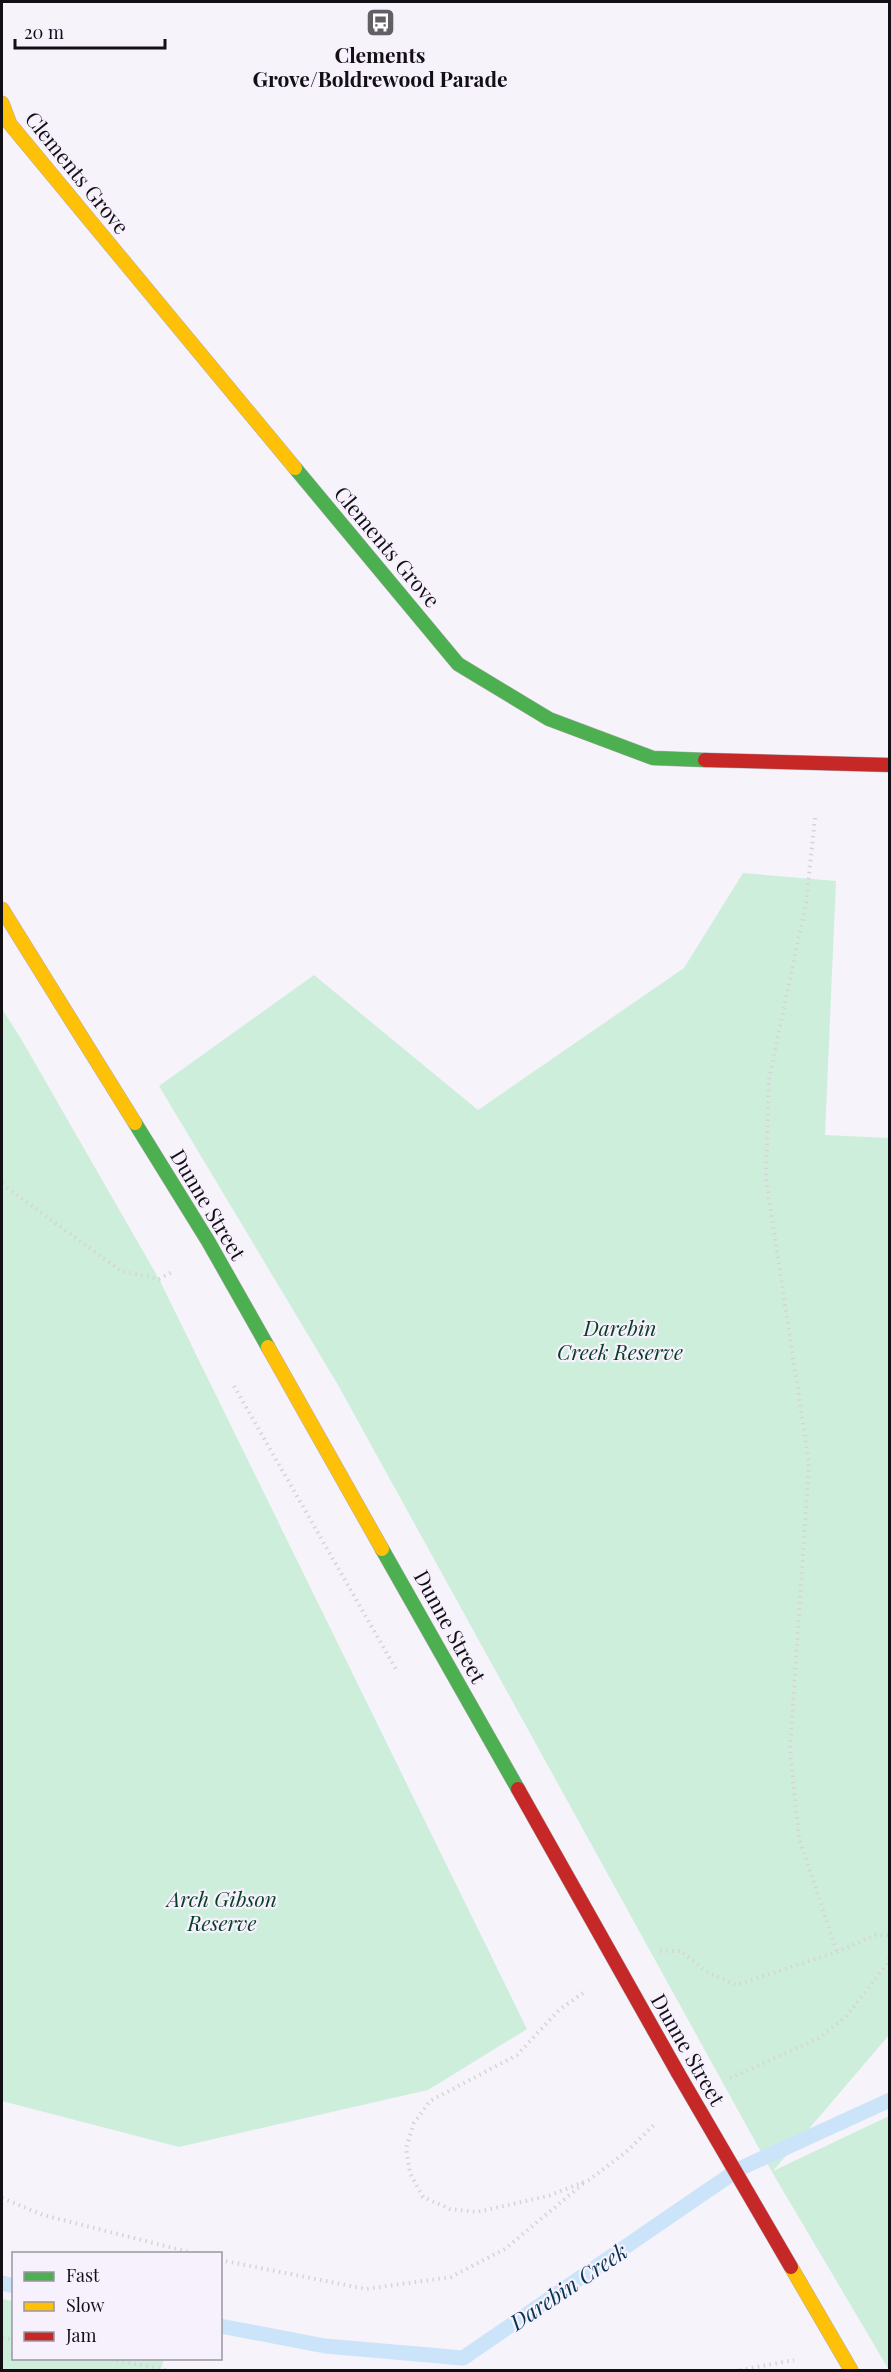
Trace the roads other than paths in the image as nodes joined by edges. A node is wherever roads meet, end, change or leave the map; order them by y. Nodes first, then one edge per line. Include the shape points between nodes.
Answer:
1 (2, 103) edge
2 (890, 765) edge
3 (2, 909) edge
4 (851, 2370) edge

1 - 2 main road, Clements Grove via 10,124 458,664 549,719 653,758
3 - 4 main road, Dunne Street, bridge via 208,1241 678,2073

